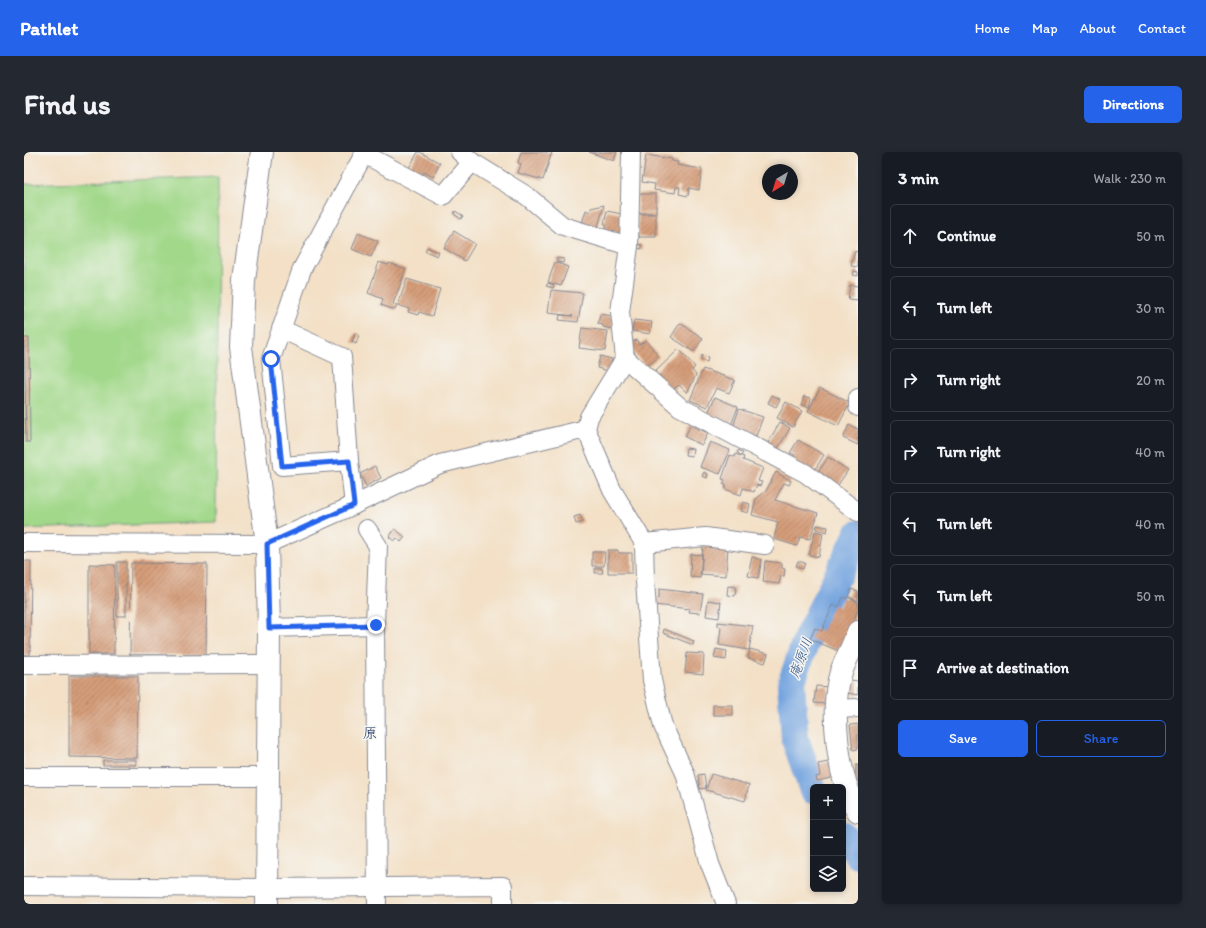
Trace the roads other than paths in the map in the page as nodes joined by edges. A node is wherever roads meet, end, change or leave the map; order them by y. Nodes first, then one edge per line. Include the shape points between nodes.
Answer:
1 (262, 152) edge
2 (631, 152) edge
3 (466, 157) edge
4 (629, 246) junction
5 (280, 329) junction
6 (625, 358) junction
7 (858, 398) edge
8 (858, 407) edge
9 (586, 430) junction
10 (349, 461) junction
11 (354, 505) junction
12 (858, 512) edge
13 (367, 530) dead end
14 (24, 543) edge
15 (644, 543) junction
16 (267, 544) junction
17 (765, 545) dead end
18 (376, 625) junction
19 (269, 628) junction
20 (858, 632) edge
21 (268, 664) junction
22 (24, 665) edge
23 (858, 708) edge
24 (836, 709) junction
25 (24, 777) edge
26 (268, 777) junction
27 (858, 811) edge
28 (24, 886) edge
29 (267, 896) edge
30 (377, 896) edge
31 (503, 904) edge
32 (726, 904) edge

1 - 16 street via 244,280 242,347
2 - 4 street
3 - 4 street via 527,196 563,226
3 - 5 street via 443,196 364,154 302,269
4 - 6 street via 620,312
5 - 10 street via 342,356
5 - 10 street via 271,359 282,466
6 - 9 street via 589,417
6 - 12 street via 680,407 805,473
7 - 8 street
9 - 11 street via 440,464
9 - 15 street via 612,490
10 - 11 street
11 - 16 street
13 - 18 street via 378,546
14 - 16 street
15 - 17 street via 705,537
15 - 32 street via 652,680 663,726 685,773 710,864
16 - 19 street
18 - 19 street
18 - 30 street
19 - 21 street
20 - 24 street via 841,673
21 - 22 street
21 - 26 street
23 - 24 street
24 - 27 street via 838,750 843,775
25 - 26 street
26 - 29 street
28 - 29 street
29 - 30 street
30 - 31 street via 502,886

